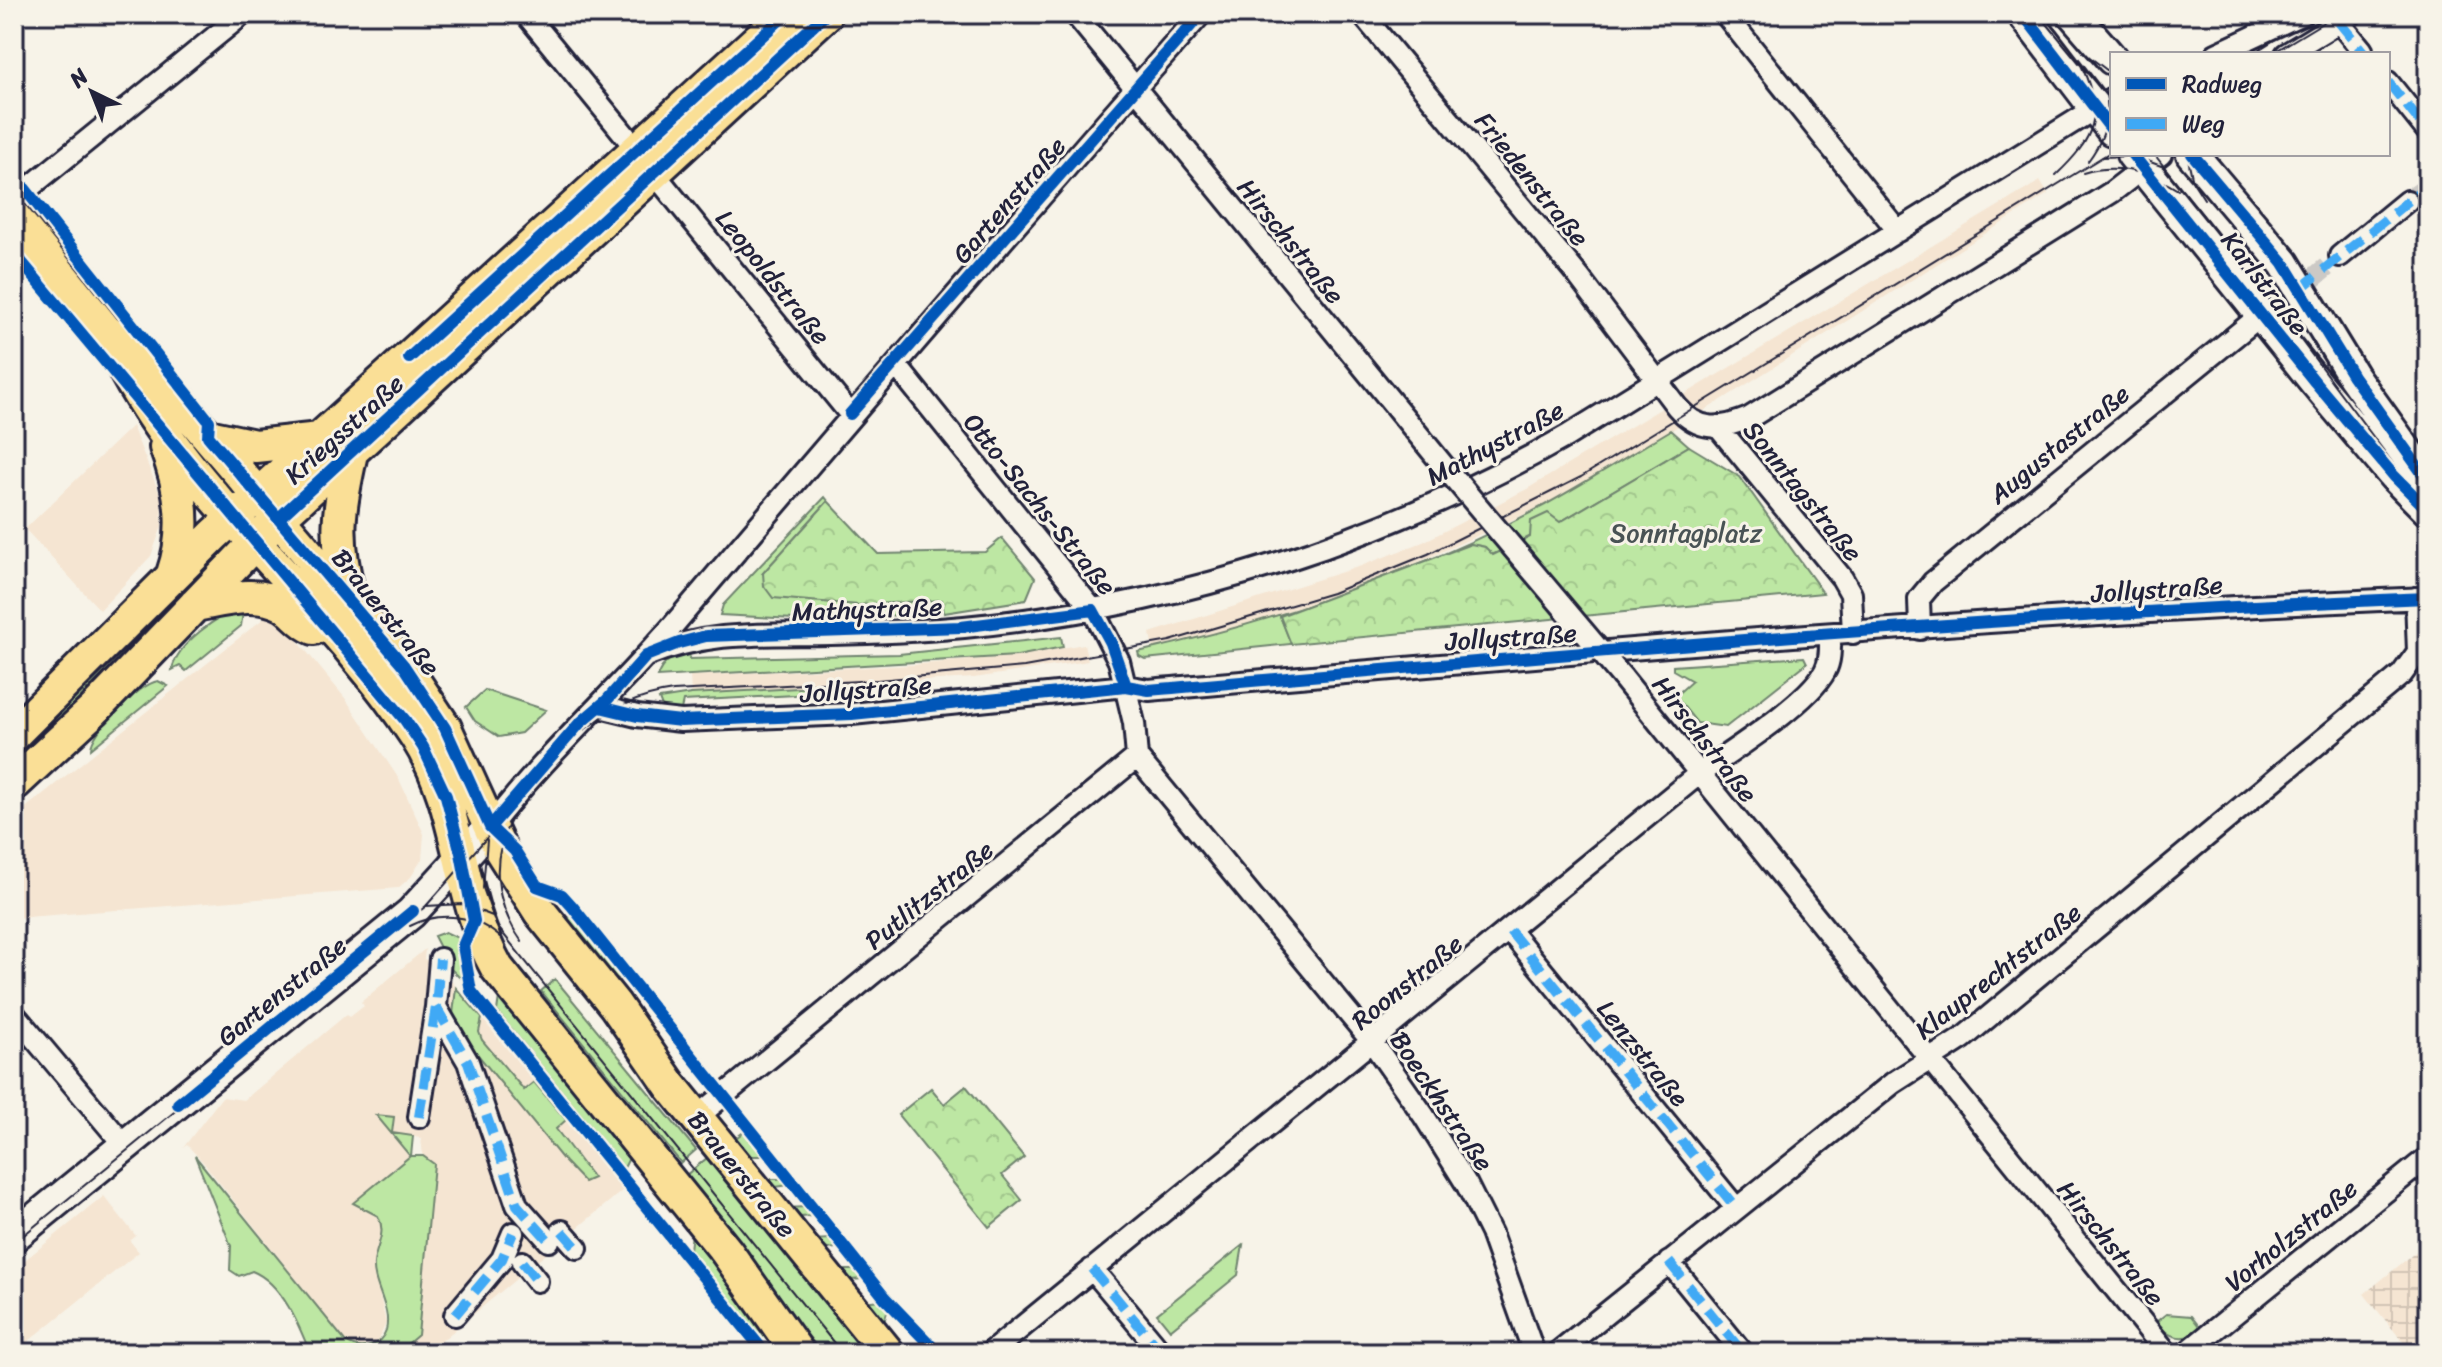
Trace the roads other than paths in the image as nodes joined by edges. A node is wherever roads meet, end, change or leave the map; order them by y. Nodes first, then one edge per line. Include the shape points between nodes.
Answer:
1 (243, 14) edge
2 (526, 14) edge
3 (786, 14) edge
4 (826, 14) edge
5 (1075, 14) edge
6 (1201, 14) edge
7 (1362, 14) edge
8 (1725, 14) edge
9 (2023, 14) edge
10 (2073, 14) edge
11 (2302, 14) edge
12 (2346, 18) edge
13 (2362, 50) dead end
14 (2220, 52) edge
15 (2289, 52) edge
16 (2110, 57) edge
17 (2390, 84) edge
18 (1135, 88) junction
19 (2106, 112) edge
20 (2428, 132) edge
21 (2194, 156) edge
22 (2146, 159) edge
23 (646, 162) junction
24 (14, 200) edge
25 (2407, 201) tunnel mouth
26 (14, 217) edge
27 (1898, 231) junction
28 (2340, 256) tunnel mouth
29 (2261, 315) junction
30 (105, 330) junction
31 (896, 365) junction
32 (1657, 380) junction
33 (850, 414) junction
34 (156, 422) junction
35 (1719, 428) junction
36 (208, 436) junction
37 (320, 439) junction
38 (351, 453) junction
39 (2428, 481) edge
40 (270, 506) junction
41 (2428, 510) edge
42 (233, 518) junction
43 (256, 541) junction
44 (173, 574) junction
45 (2422, 598) edge
46 (351, 602) junction
47 (195, 605) junction
48 (1093, 610) junction
49 (1920, 629) junction
50 (1853, 633) junction
51 (1830, 635) junction
52 (342, 641) junction
53 (646, 656) junction
54 (1126, 686) junction
55 (600, 707) junction
56 (14, 734) edge
57 (1137, 757) junction
58 (1700, 773) junction
59 (14, 784) edge
60 (490, 827) junction
61 (462, 859) junction
62 (1510, 931) junction
63 (440, 959) dead end
64 (436, 1007) junction
65 (14, 1014) edge
66 (1373, 1043) junction
67 (1929, 1059) junction
68 (419, 1117) dead end
69 (696, 1118) junction
70 (125, 1146) junction
71 (2428, 1157) edge
72 (1736, 1208) junction
73 (513, 1233) dead end
74 (14, 1236) edge
75 (577, 1248) dead end
76 (522, 1262) dead end
77 (1669, 1262) junction
78 (1092, 1269) junction
79 (537, 1281) dead end
80 (455, 1315) dead end
81 (798, 1353) edge
82 (888, 1353) edge
83 (990, 1353) edge
84 (1162, 1353) edge
85 (1534, 1353) edge
86 (1557, 1353) edge
87 (1743, 1353) edge
88 (2167, 1353) edge
89 (2186, 1353) edge

1 - 24 street
2 - 23 street, Leopoldstraße
3 - 23 main road, Kriegsstraße
4 - 23 main road, Kriegsstraße
5 - 18 street, Hirschstraße
6 - 18 street, Gartenstraße
7 - 32 street, Friedenstraße
8 - 27 street
9 - 19 main road
10 - 16 main road
11 - 14 street
12 - 13 street
12 - 15 street
17 - 20 street
18 - 31 street, Gartenstraße
18 - 58 street, Hirschstraße, bridge
19 - 27 street, Mathystraße
21 - 39 main road, Karlstraße via 2306,284 2353,376
22 - 29 main road, Karlstraße
22 - 35 street via 1749,418
23 - 33 street, Leopoldstraße
23 - 37 main road, Kriegsstraße
23 - 38 main road, Kriegsstraße
25 - 28 street
26 - 30 main road
27 - 32 street, Mathystraße
29 - 41 main road, Karlstraße
29 - 49 street, Augustastraße via 1933,582 1919,599
30 - 34 main road via 128,381
30 - 36 main road, Brauerstraße via 149,367
31 - 33 street, Gartenstraße
31 - 48 street, Otto-Sachs-Straße
32 - 35 street via 1695,424
32 - 48 street, Mathystraße via 1514,466 1381,528 1230,577
33 - 53 street, Gartenstraße
34 - 42 main road, Brauerstraße
34 - 44 main road via 180,501 181,544
35 - 50 street, Sonntagstraße via 1842,578 1851,594
36 - 37 main road via 255,446
36 - 40 main road, Brauerstraße
37 - 40 main road, Kriegsstraße
38 - 40 main road, Kriegsstraße
38 - 46 main road via 337,523
40 - 42 main road, Kriegsstraße
40 - 43 main road, Kriegsstraße
40 - 46 main road, Brauerstraße
42 - 43 main road, Brauerstraße
42 - 44 main road, Kriegsstraße
43 - 47 main road, Kriegsstraße
43 - 52 main road, Brauerstraße
44 - 56 main road, Kriegsstraße
45 - 49 street, Jollystraße
45 - 67 street, Klauprechtstraße via 2412,665 1963,1038
46 - 60 main road, Brauerstraße via 427,698
47 - 52 main road via 267,598
47 - 59 main road, Kriegsstraße
48 - 53 street, Mathystraße via 961,627 706,636
48 - 54 street, Otto-Sachs-Straße
49 - 50 street, Jollystraße
50 - 51 street, Jollystraße
51 - 54 street, Jollystraße via 1149,690
51 - 58 street, Roonstraße via 1825,672 1809,691
52 - 61 main road, Brauerstraße via 423,747 446,796
53 - 55 street, Gartenstraße
54 - 55 street, Jollystraße via 852,714 697,721 664,721
54 - 57 street
55 - 60 street, Gartenstraße
57 - 66 street, Boeckhstraße
57 - 69 street, Putlitzstraße
58 - 62 street, Roonstraße
58 - 67 street, Hirschstraße
60 - 61 main road, Gartenstraße
60 - 69 main road, Brauerstraße via 540,912
61 - 70 main road, Gartenstraße via 411,913
61 - 81 main road, Brauerstraße via 474,921 497,968 721,1243
62 - 66 street, Roonstraße
62 - 72 street, Lenzstraße
63 - 64 street
64 - 68 street
64 - 75 street via 468,1062 517,1205
65 - 70 street
66 - 78 street, Roonstraße
66 - 85 street, Boeckhstraße via 1467,1185 1495,1243
67 - 72 street, Klauprechtstraße
67 - 88 street, Hirschstraße
69 - 82 main road, Brauerstraße
70 - 74 main road, Gartenstraße
71 - 89 street, Vorholzstraße
72 - 77 street, Klauprechtstraße
73 - 80 street via 502,1259
76 - 79 street
77 - 86 street, Klauprechtstraße
77 - 87 street
78 - 83 street, Roonstraße
78 - 84 street

